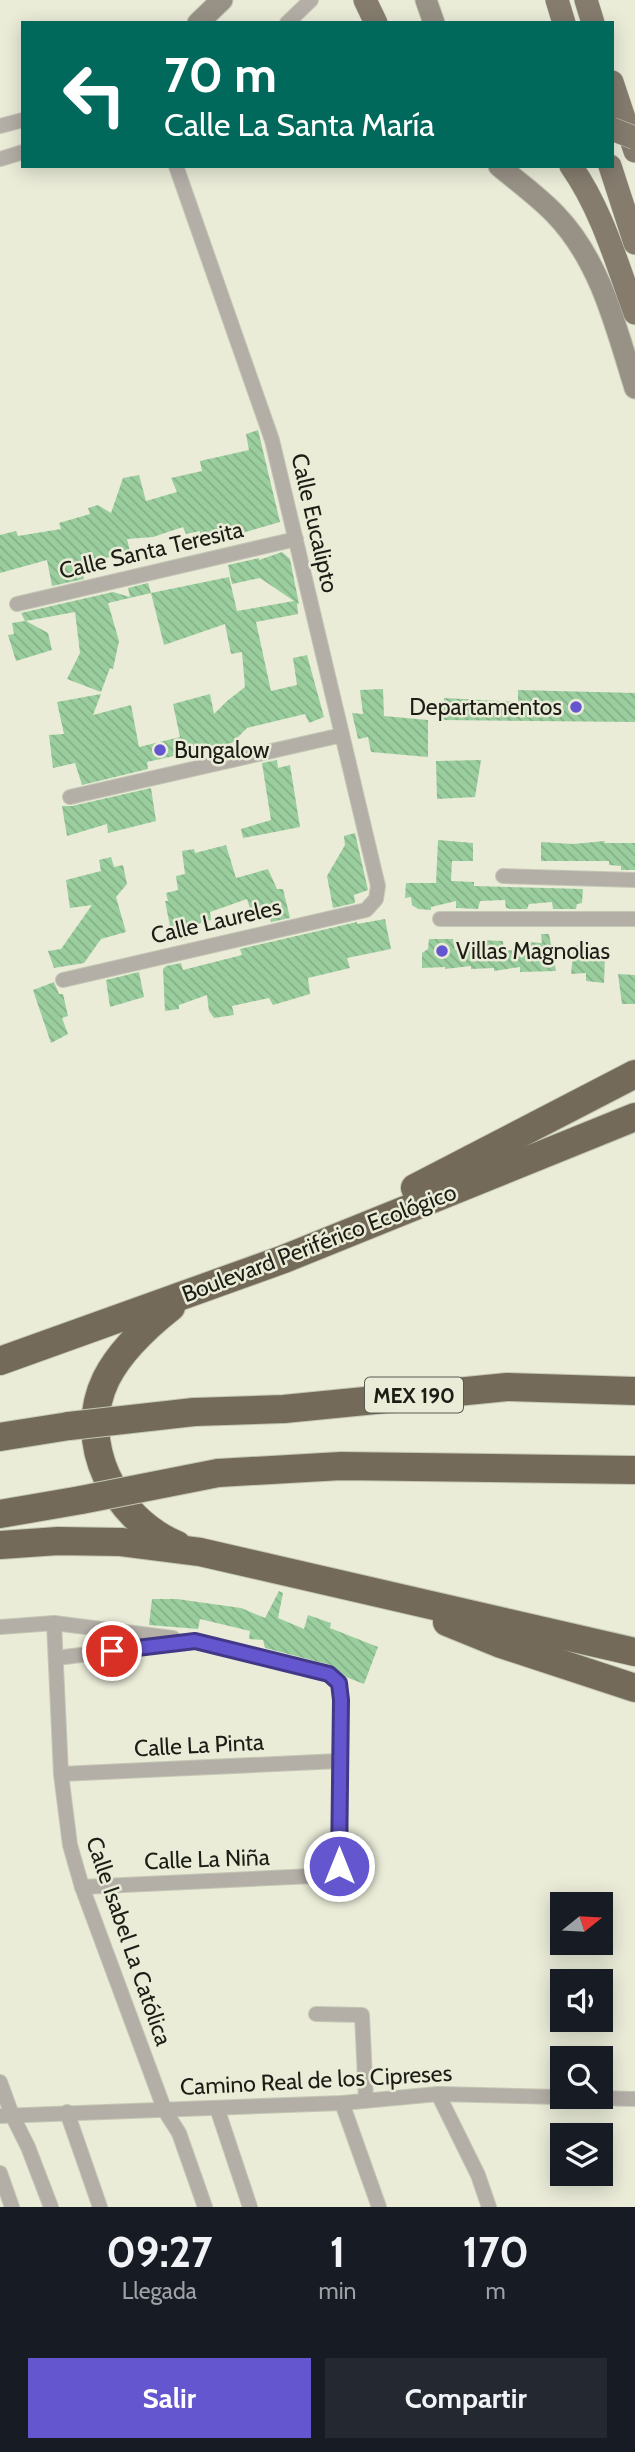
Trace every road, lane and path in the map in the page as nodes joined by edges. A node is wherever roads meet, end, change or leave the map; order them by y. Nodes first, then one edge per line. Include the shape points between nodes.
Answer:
1 (222, 0) edge
2 (311, 0) edge
3 (365, 0) edge
4 (426, 0) edge
5 (557, 0) edge
6 (586, 0) edge
7 (200, 21) edge
8 (289, 21) edge
9 (375, 21) edge
10 (433, 21) edge
11 (563, 21) edge
12 (592, 21) edge
13 (614, 88) edge
14 (21, 121) edge
15 (0, 126) edge
16 (614, 130) edge
17 (635, 138) edge
18 (635, 151) edge
19 (21, 153) edge
20 (0, 159) edge
21 (177, 168) edge
22 (501, 168) edge
23 (572, 168) edge
24 (611, 168) edge
25 (635, 243) edge
26 (635, 313) edge
27 (635, 388) edge
28 (296, 539) junction
29 (18, 604) dead end
30 (341, 735) junction
31 (70, 797) dead end
32 (503, 876) dead end
33 (635, 880) edge
34 (376, 899) joint
35 (440, 919) dead end
36 (635, 919) edge
37 (63, 980) dead end
38 (635, 1074) edge
39 (635, 1117) edge
40 (284, 1259) junction
41 (188, 1295) junction
42 (0, 1361) edge
43 (635, 1391) edge
44 (0, 1437) edge
45 (635, 1470) edge
46 (0, 1514) edge
47 (0, 1545) edge
48 (200, 1552) junction
49 (409, 1600) junction
50 (54, 1623) junction
51 (0, 1627) edge
52 (195, 1641) junction
53 (635, 1652) edge
54 (56, 1658) junction
55 (635, 1688) edge
56 (339, 1761) junction
57 (61, 1774) junction
58 (82, 1887) junction
59 (316, 2014) dead end
60 (0, 2082) edge
61 (438, 2094) junction
62 (635, 2099) edge
63 (366, 2100) junction
64 (342, 2103) junction
65 (217, 2108) junction
66 (165, 2111) junction
67 (67, 2112) junction
68 (6, 2115) edge
69 (0, 2173) edge
70 (12, 2207) edge
71 (51, 2207) edge
72 (100, 2207) edge
73 (205, 2207) edge
74 (250, 2207) edge
75 (379, 2207) edge
76 (489, 2207) edge

1 - 7 main road
2 - 8 street
3 - 9 main road
4 - 10 main road
5 - 11 main road
6 - 12 main road
13 - 18 main road
14 - 15 street
16 - 17 main road, bridge
19 - 20 street
21 - 28 street, Calle Eucalipto via 272,440
22 - 27 main road via 556,215 580,244 602,286
23 - 26 main road via 601,223
24 - 25 main road
28 - 29 street, Calle Santa Teresita
28 - 30 street, Calle Eucalipto
30 - 31 street
30 - 34 street, Calle Eucalipto via 378,886
32 - 33 street
34 - 37 street, Calle Laureles via 366,910
35 - 36 street
38 - 40 highway via 350,1220
39 - 40 highway, Boulevard Periférico Ecológico
40 - 41 highway, Boulevard Periférico Ecológico
41 - 42 highway, Boulevard Periférico Ecológico
41 - 48 highway via 154,1321 106,1378 96,1428 100,1461 122,1502 157,1534
43 - 44 highway, MEX 190, bridge via 507,1387 284,1409 194,1412
45 - 46 highway, bridge via 341,1466 218,1473
47 - 48 highway via 110,1542
48 - 49 highway
49 - 53 highway
49 - 55 highway via 455,1627
50 - 51 street
50 - 52 street
50 - 54 street, Calle Isabel La Católica
52 - 54 street
52 - 56 street via 329,1674 339,1683 341,1700
54 - 57 street, Calle Isabel La Católica
56 - 57 street, Calle La Pinta
56 - 58 street, Calle La Niña via 339,1866 334,1875
57 - 58 street, Calle Isabel La Católica via 70,1845
58 - 66 street, Calle Isabel La Católica
59 - 63 street via 362,2015
60 - 68 street
61 - 62 street, Camino Real de los Cipreses
61 - 63 street, Camino Real de los Cipreses
61 - 76 street
63 - 64 street, Camino Real de los Cipreses
64 - 65 street, Camino Real de los Cipreses
64 - 75 street
65 - 66 street, Camino Real de los Cipreses
65 - 74 street
66 - 67 street, Camino Real de los Cipreses
66 - 73 street, Calle Isabel La Católica via 178,2133
67 - 68 street, Camino Real de los Cipreses
67 - 72 street
68 - 71 street via 28,2147
69 - 70 street

